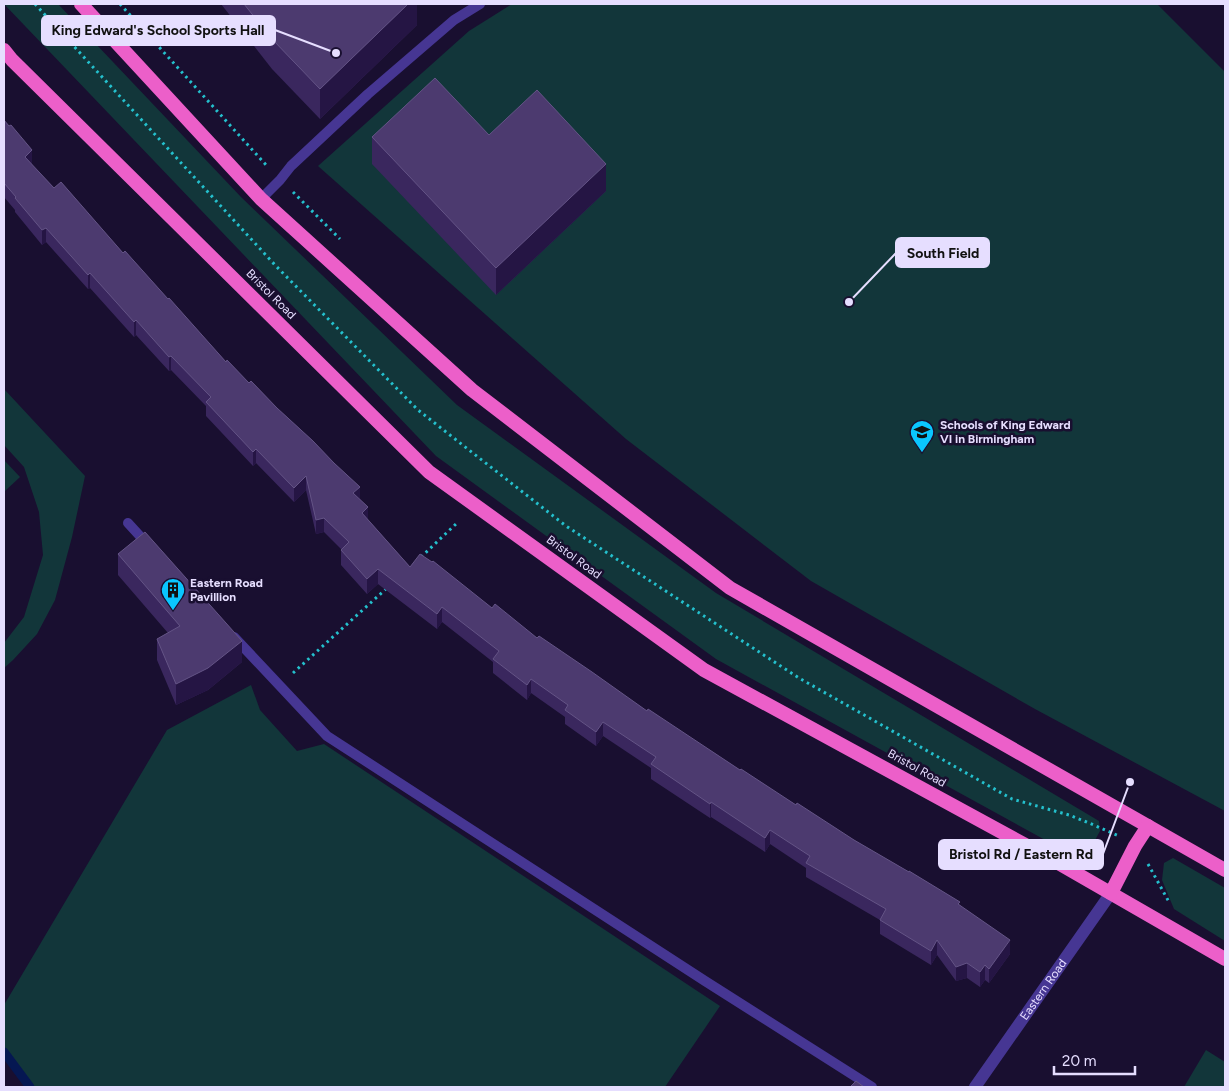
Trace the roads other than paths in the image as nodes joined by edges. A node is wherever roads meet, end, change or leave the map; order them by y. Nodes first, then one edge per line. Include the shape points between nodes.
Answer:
1 (81, 4) edge
2 (480, 4) edge
3 (4, 50) edge
4 (260, 199) junction
5 (128, 523) dead end
6 (154, 552) edge
7 (227, 629) edge
8 (1148, 826) junction
9 (1225, 870) edge
10 (1110, 893) junction
11 (1225, 958) edge
12 (872, 1087) edge
13 (975, 1087) edge

1 - 4 highway
2 - 4 lane via 454,20 368,94
3 - 10 highway, Bristol Road via 429,472 704,670
4 - 8 highway via 472,390 730,588
5 - 6 lane
7 - 12 lane via 327,736
8 - 9 highway
8 - 10 highway
10 - 11 highway, Bristol Road
10 - 13 street, Eastern Road

